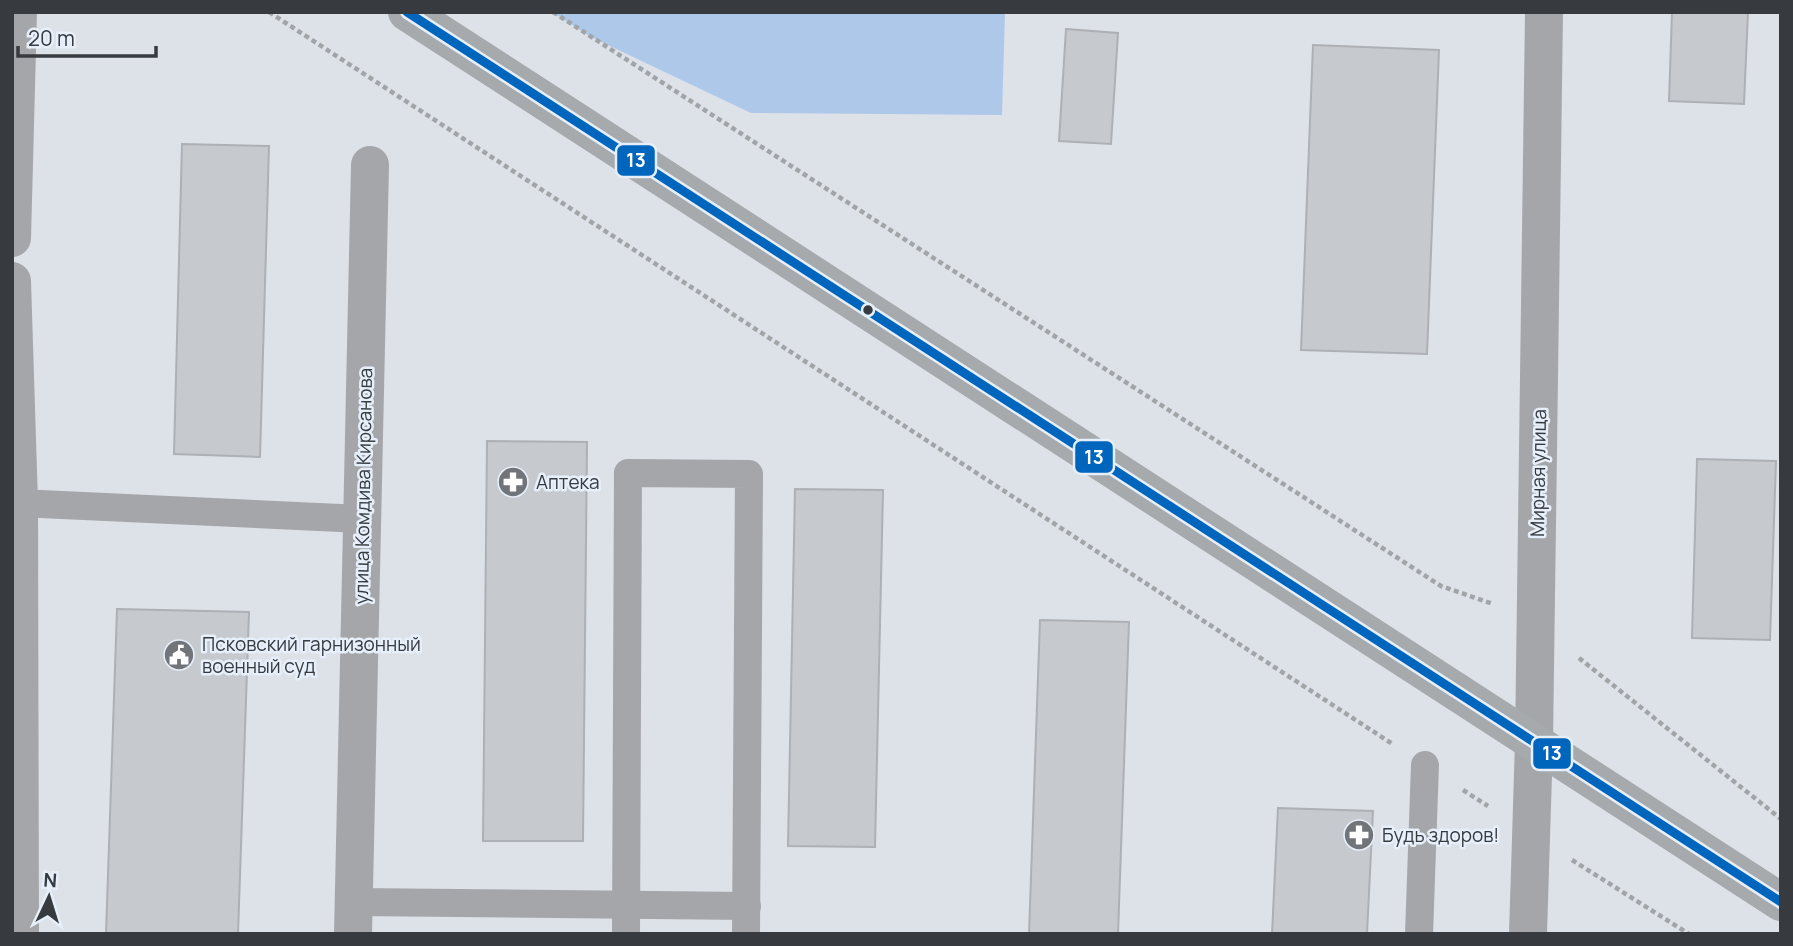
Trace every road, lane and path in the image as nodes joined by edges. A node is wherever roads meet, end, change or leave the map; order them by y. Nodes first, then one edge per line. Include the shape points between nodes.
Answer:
1 (18, 12) edge
2 (269, 12) edge
3 (407, 12) edge
4 (553, 12) edge
5 (1544, 12) edge
6 (370, 165) dead end
7 (12, 238) edge
8 (12, 281) edge
9 (19, 503) junction
10 (362, 519) junction
11 (1536, 620) junction
12 (1534, 742) junction
13 (1425, 765) junction
14 (1781, 819) edge
15 (1531, 835) junction
16 (1781, 902) edge
17 (626, 905) junction
18 (747, 906) junction
19 (354, 918) edge
20 (17, 921) edge
21 (626, 934) edge
22 (747, 934) edge
23 (1419, 934) edge
24 (1528, 934) edge
25 (1689, 934) edge

1 - 7 street
2 - 13 path
3 - 12 main road
4 - 11 path via 1441,586
5 - 11 street, Мирная улица
6 - 10 street, улица Комдива Кирсанова
8 - 9 street
9 - 10 lane
9 - 20 street
10 - 19 street, улица Комдива Кирсанова
11 - 12 street, Мирная улица
11 - 14 path via 1611,686
12 - 15 street, Мирная улица
12 - 16 main road
13 - 15 path
13 - 23 lane
15 - 24 street, Мирная улица
15 - 25 path
17 - 18 lane
17 - 18 lane via 628,473 749,474
17 - 19 lane
17 - 21 lane
18 - 22 lane

